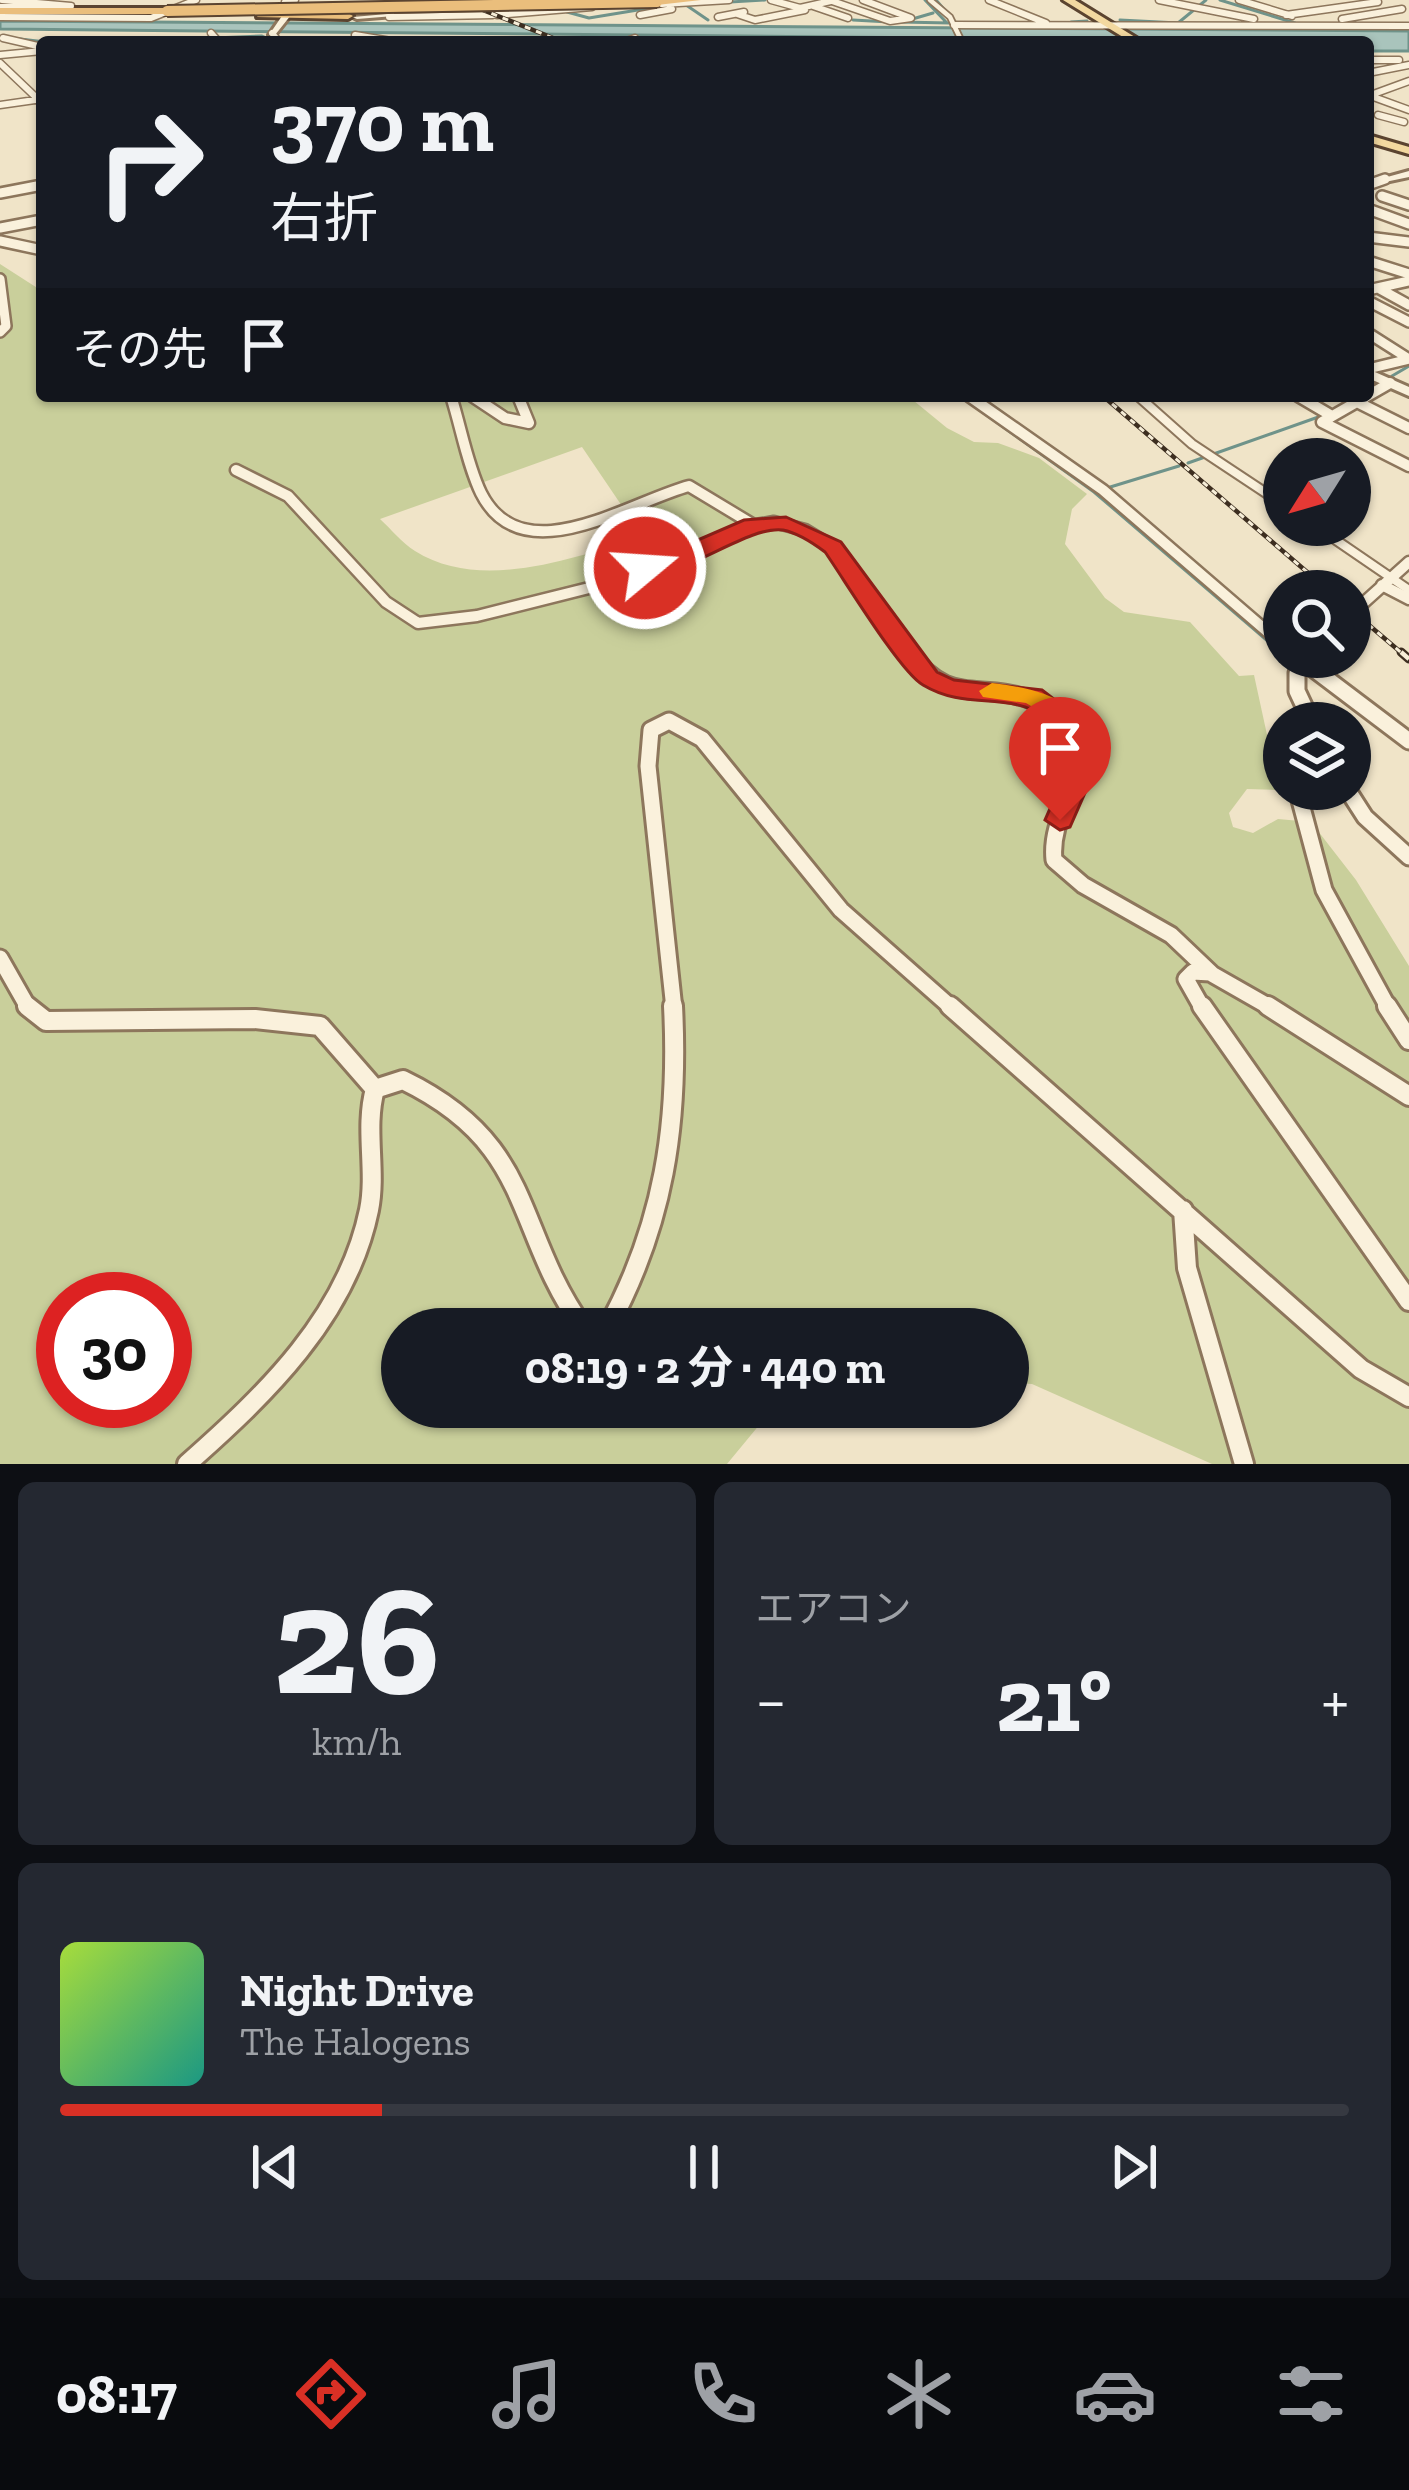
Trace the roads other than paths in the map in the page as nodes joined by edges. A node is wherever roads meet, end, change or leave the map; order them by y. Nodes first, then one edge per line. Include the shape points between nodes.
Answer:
1 (65, 0) edge
2 (392, 0) edge
3 (530, 0) edge
4 (541, 0) edge
5 (563, 0) edge
6 (577, 0) edge
7 (633, 0) edge
8 (696, 0) edge
9 (729, 0) edge
10 (771, 0) edge
11 (834, 0) edge
12 (863, 0) edge
13 (930, 0) edge
14 (989, 0) edge
15 (1068, 0) edge
16 (1160, 0) edge
17 (1254, 0) edge
18 (1319, 0) edge
19 (493, 1) edge
20 (1222, 1) edge
21 (1242, 1) edge
22 (1375, 1) edge
23 (367, 3) edge
24 (191, 4) edge
25 (591, 4) edge
26 (784, 4) junction
27 (46, 5) edge
28 (660, 5) edge
29 (474, 6) junction
30 (383, 7) junction
31 (435, 8) junction
32 (806, 8) junction
33 (1266, 8) junction
34 (0, 9) edge
35 (289, 9) edge
36 (1202, 9) junction
37 (1406, 10) edge
38 (164, 12) junction
39 (350, 13) junction
40 (521, 13) junction
41 (737, 14) junction
42 (781, 14) junction
43 (1286, 15) junction
44 (640, 16) dead end
45 (389, 17) junction
46 (718, 17) dead end
47 (828, 18) dead end
48 (848, 18) dead end
49 (795, 20) dead end
50 (1315, 24) junction
51 (954, 25) junction
52 (1110, 25) junction
53 (1275, 25) junction
54 (1049, 26) junction
55 (1409, 26) edge
56 (272, 33) joint
57 (23, 35) dead end
58 (355, 35) dead end
59 (274, 36) edge
60 (361, 36) edge
61 (959, 36) edge
62 (1128, 36) edge
63 (2, 37) edge
64 (36, 47) edge
65 (36, 50) edge
66 (0, 59) edge
67 (1374, 60) edge
68 (1409, 63) edge
69 (1374, 72) edge
70 (1407, 82) edge
71 (1374, 93) edge
72 (36, 95) edge
73 (1374, 97) edge
74 (36, 101) edge
75 (0, 105) edge
76 (1406, 107) edge
77 (1374, 116) edge
78 (1404, 122) dead end
79 (1374, 139) edge
80 (1409, 151) edge
81 (1374, 175) edge
82 (1407, 175) edge
83 (1384, 179) junction
84 (1374, 183) edge
85 (36, 186) edge
86 (0, 193) edge
87 (1382, 196) dead end
88 (1409, 205) edge
89 (1374, 212) edge
90 (36, 221) edge
91 (1406, 223) edge
92 (0, 228) edge
93 (1374, 234) edge
94 (1374, 237) edge
95 (0, 241) edge
96 (1409, 242) edge
97 (36, 249) edge
98 (1374, 261) edge
99 (1409, 278) edge
100 (0, 280) edge
101 (1374, 290) edge
102 (1374, 304) edge
103 (1409, 304) edge
104 (1409, 322) edge
105 (0, 332) edge
106 (1374, 337) edge
107 (1385, 343) junction
108 (1374, 345) edge
109 (1374, 369) edge
110 (1374, 374) edge
111 (1390, 383) junction
112 (1374, 392) edge
113 (1409, 392) edge
114 (454, 402) edge
115 (481, 402) edge
116 (520, 402) edge
117 (977, 402) edge
118 (1145, 402) edge
119 (1308, 402) edge
120 (1357, 402) joint
121 (1329, 414) junction
122 (1409, 428) edge
123 (1408, 465) edge
124 (236, 470) dead end
125 (1263, 491) edge
126 (752, 524) junction
127 (1344, 546) edge
128 (1409, 562) edge
129 (1390, 579) junction
130 (1409, 586) edge
131 (1371, 596) edge
132 (1409, 599) edge
133 (1263, 628) edge
134 (1325, 678) edge
135 (1409, 741) edge
136 (1301, 810) edge
137 (1360, 810) edge
138 (1409, 857) edge
139 (0, 958) edge
140 (1212, 974) junction
141 (1409, 1040) edge
142 (375, 1089) junction
143 (1409, 1096) edge
144 (1183, 1210) junction
145 (1409, 1301) edge
146 (569, 1308) edge
147 (621, 1308) edge
148 (1409, 1397) edge
149 (187, 1464) edge
150 (1244, 1464) edge

1 - 27 street
2 - 30 street
3 - 4 street
3 - 19 street
5 - 39 highway, bridge
6 - 25 street
7 - 31 highway, bridge
8 - 28 highway
9 - 28 street
10 - 26 street
11 - 12 street via 890,21 911,18
11 - 32 street
13 - 51 street
14 - 54 street
15 - 52 main road
16 - 36 street
17 - 21 street
18 - 33 street
19 - 29 street
19 - 40 street
20 - 36 street
21 - 33 street
22 - 37 street
22 - 43 street
23 - 30 street
23 - 35 street
24 - 34 street via 151,18
24 - 35 street
25 - 28 street
25 - 31 highway, bridge
25 - 40 street
26 - 32 street
26 - 41 street
27 - 34 highway
27 - 38 highway
28 - 29 highway, bridge
28 - 39 highway, bridge
28 - 44 street
29 - 39 highway, bridge
30 - 45 street via 391,7
31 - 39 highway, bridge
32 - 42 street
32 - 47 street
32 - 48 street
33 - 43 street
34 - 34 street via 50,8 71,6
34 - 38 highway
35 - 38 highway, bridge
35 - 38 highway, bridge
35 - 39 highway
35 - 56 street
36 - 53 street
37 - 50 street
38 - 39 highway, bridge
39 - 45 street
40 - 45 street
41 - 42 street
41 - 46 street
42 - 49 street
43 - 50 street
50 - 53 street
50 - 55 street
51 - 54 street
51 - 61 street
52 - 53 street
52 - 54 street
52 - 62 main road
56 - 59 street
57 - 63 street
58 - 60 street
63 - 64 street
65 - 66 street
66 - 72 street
67 - 68 street
68 - 69 street
70 - 71 street
73 - 76 street
74 - 75 street
77 - 78 street
79 - 80 main road
81 - 83 street
82 - 83 street
83 - 84 street
85 - 86 street
87 - 88 street
89 - 91 street
90 - 92 street
91 - 93 street
94 - 96 street
95 - 97 street
98 - 99 street
99 - 101 street
100 - 105 street via 7,326
101 - 103 street
102 - 104 street
106 - 107 street
107 - 108 street
107 - 109 street via 1408,359
110 - 111 street
111 - 112 street
111 - 113 street
114 - 126 street via 482,495 507,525 543,532 592,524 689,486
115 - 116 street via 529,423
117 - 133 street via 1102,490
118 - 125 street
119 - 121 street
120 - 121 street
120 - 122 street
121 - 123 street via 1324,425
124 - 126 street via 288,496 386,602 418,623 482,614 683,558
126 - 140 street via 796,526 833,547 937,684 1033,696 1061,712 1080,733 1085,761 1060,820 1054,860 1171,935
127 - 129 street
128 - 129 street
129 - 130 street
129 - 131 street
129 - 132 street
134 - 135 street
136 - 141 street via 1315,880
137 - 138 street
139 - 142 street via 30,1011 46,1021 320,1026
140 - 143 street
140 - 145 street via 1186,979 1195,999
142 - 146 street via 403,1080 477,1124 506,1161
142 - 149 street via 372,1196 346,1284 258,1398
144 - 147 street via 842,910 702,739 663,722 651,730 649,778 680,1080 658,1215
144 - 148 street via 1361,1369
144 - 150 street via 1192,1288

